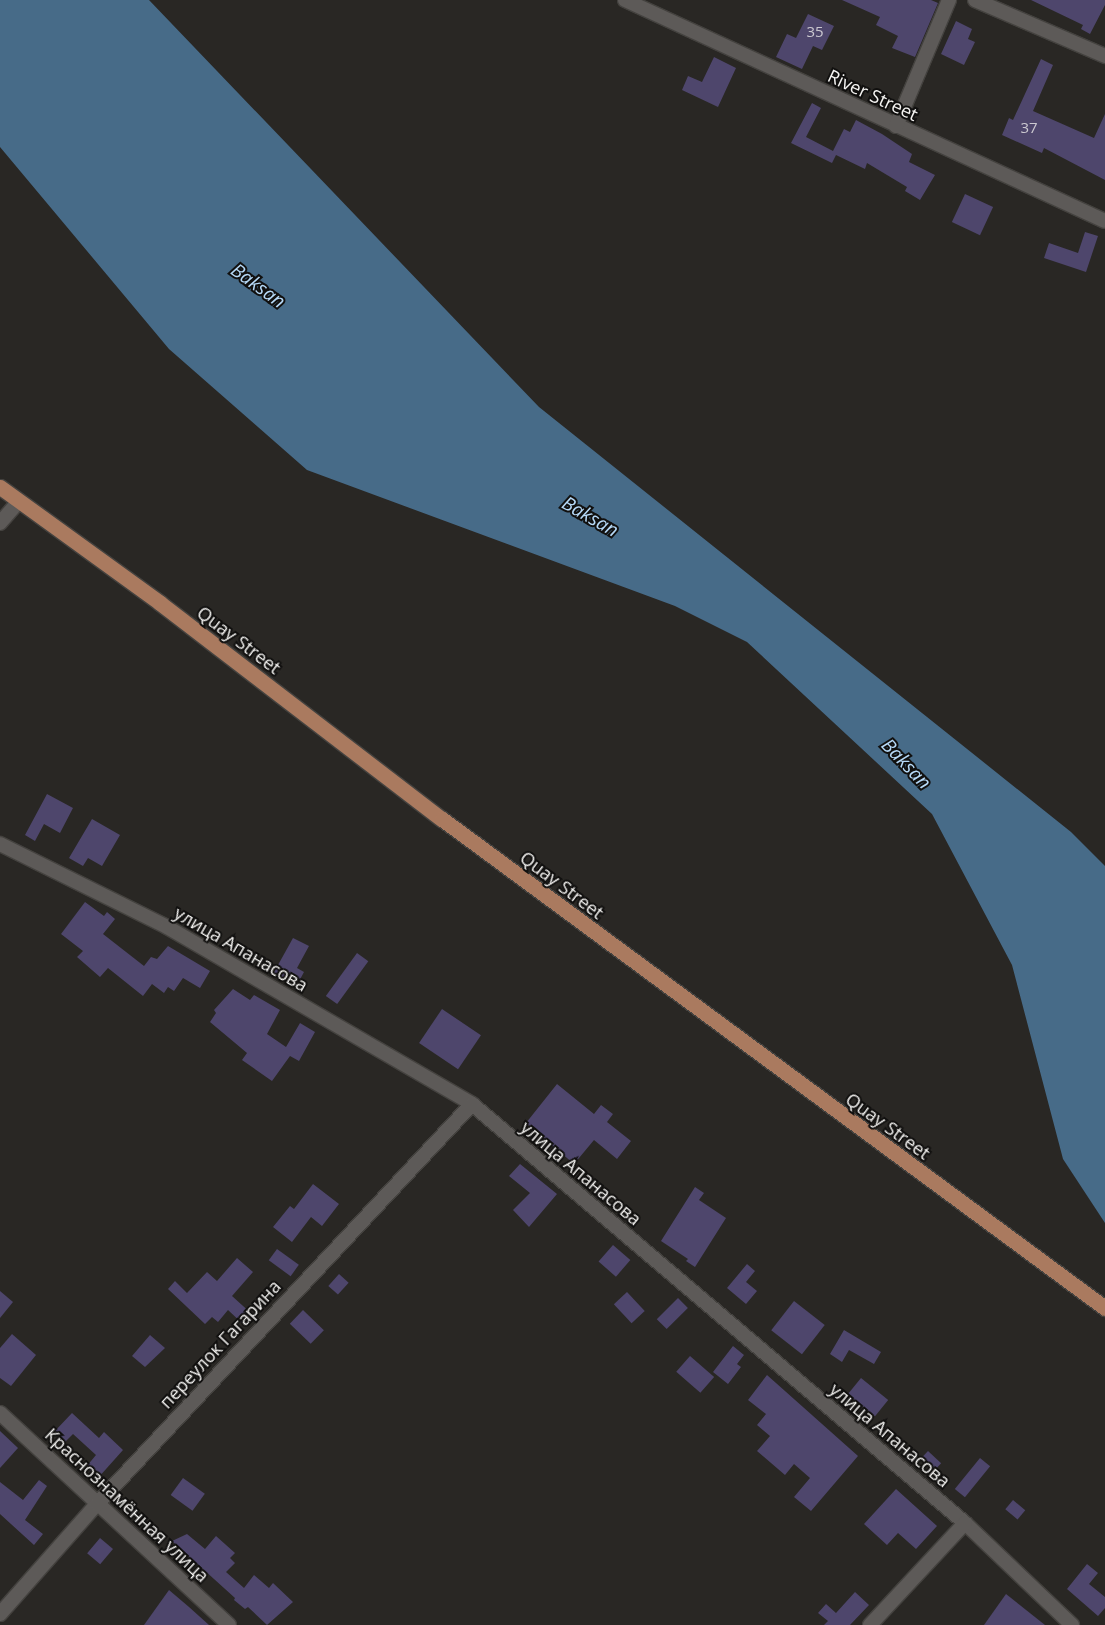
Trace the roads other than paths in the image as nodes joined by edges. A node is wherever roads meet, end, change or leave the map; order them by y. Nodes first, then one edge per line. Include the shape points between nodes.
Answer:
1 (626, 0) edge
2 (949, 0) edge
3 (975, 0) edge
4 (1105, 56) edge
5 (896, 126) junction
6 (1105, 221) edge
7 (0, 487) edge
8 (19, 501) junction
9 (0, 523) edge
10 (0, 844) edge
11 (472, 1104) junction
12 (1105, 1308) edge
13 (0, 1413) edge
14 (97, 1504) junction
15 (965, 1523) junction
16 (0, 1614) edge
17 (229, 1625) edge
18 (870, 1625) edge
19 (1072, 1625) edge

1 - 5 street, River Street
2 - 5 street
3 - 4 street
5 - 6 street, River Street
7 - 8 main road, Quay Street
8 - 9 street
8 - 12 main road, Quay Street via 442,819
10 - 11 street, улица Апанасова via 167,927
11 - 14 street, переулок Гагарина
11 - 15 street, улица Апанасова
13 - 14 street, Краснознамённая улица
14 - 16 street, переулок Гагарина
14 - 17 street, Краснознамённая улица
15 - 18 street
15 - 19 street, улица Апанасова

